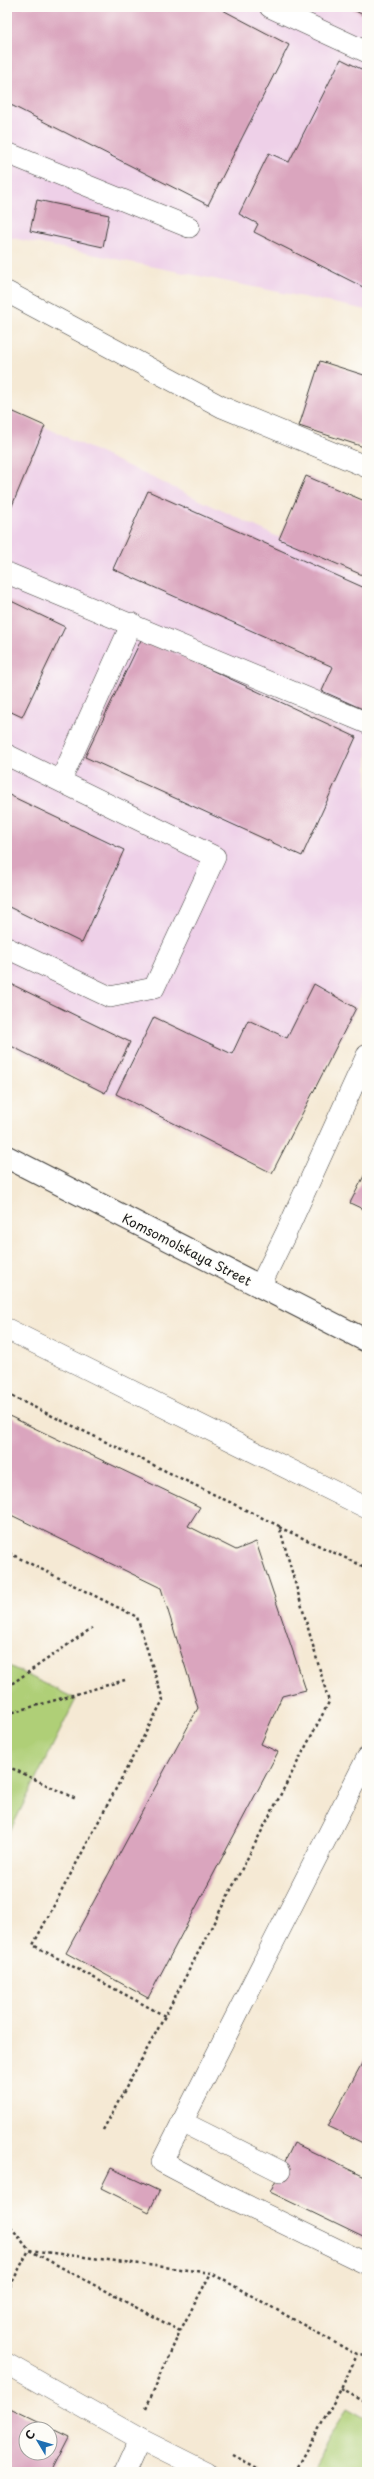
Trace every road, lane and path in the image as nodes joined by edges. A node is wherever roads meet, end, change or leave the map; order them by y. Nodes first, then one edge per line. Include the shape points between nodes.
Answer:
1 (270, 7) edge
2 (367, 52) edge
3 (7, 153) edge
4 (189, 227) dead end
5 (7, 292) edge
6 (367, 467) edge
7 (7, 573) edge
8 (132, 623) junction
9 (367, 722) edge
10 (7, 755) edge
11 (61, 780) junction
12 (7, 948) edge
13 (367, 1055) edge
14 (7, 1157) edge
15 (260, 1286) junction
16 (7, 1329) edge
17 (367, 1340) edge
18 (7, 1394) edge
19 (367, 1508) edge
20 (279, 1526) junction
21 (7, 1552) edge
22 (367, 1568) edge
23 (92, 1628) dead end
24 (125, 1680) dead end
25 (7, 1687) edge
26 (7, 1714) edge
27 (367, 1758) edge
28 (7, 1766) edge
29 (76, 1799) dead end
30 (165, 2016) junction
31 (182, 2122) junction
32 (103, 2130) dead end
33 (280, 2171) dead end
34 (7, 2222) edge
35 (29, 2250) junction
36 (367, 2264) edge
37 (211, 2273) junction
38 (7, 2292) edge
39 (180, 2330) junction
40 (357, 2355) junction
41 (367, 2356) edge
42 (7, 2364) edge
43 (341, 2389) junction
44 (367, 2403) edge
45 (133, 2434) junction
46 (125, 2472) edge
47 (206, 2472) edge
48 (295, 2472) edge

1 - 2 lane
3 - 4 lane
5 - 6 lane via 222,407
7 - 8 lane
8 - 9 lane
8 - 11 lane
10 - 11 lane
11 - 12 lane via 215,857 154,988 110,997
13 - 15 lane
14 - 15 main road, Komsomolskaya Street
15 - 17 main road, Komsomolskaya Street
16 - 19 lane
18 - 20 path
20 - 22 path
20 - 30 path via 329,1702
21 - 30 path via 137,1617 163,1700 33,1945
23 - 25 path
24 - 26 path
27 - 31 lane
28 - 29 path
30 - 32 path
31 - 33 lane
31 - 36 lane via 162,2162
34 - 35 path
35 - 37 path
35 - 38 path
35 - 39 path
37 - 39 path
37 - 40 path
39 - 45 path
40 - 41 path
40 - 43 path
42 - 45 lane
43 - 44 path
43 - 48 path
45 - 46 lane
45 - 47 lane

